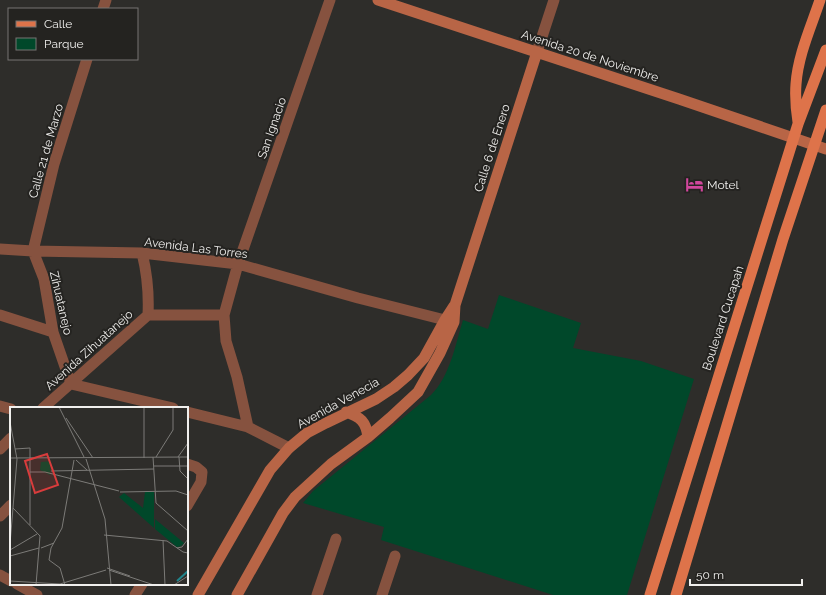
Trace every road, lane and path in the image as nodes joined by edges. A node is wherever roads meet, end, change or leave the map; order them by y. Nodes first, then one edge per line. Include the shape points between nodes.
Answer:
1 (330, 0) edge
2 (378, 0) edge
3 (554, 0) edge
4 (820, 0) edge
5 (826, 50) edge
6 (537, 52) junction
7 (88, 60) edge
8 (826, 110) edge
9 (798, 124) junction
10 (794, 138) junction
11 (814, 145) junction
12 (826, 149) edge
13 (0, 249) edge
14 (33, 251) junction
15 (142, 253) junction
16 (238, 264) junction
17 (0, 315) edge
18 (148, 315) junction
19 (224, 315) junction
20 (449, 321) junction
21 (53, 332) junction
22 (71, 384) junction
23 (0, 406) edge
24 (45, 407) edge
25 (169, 407) edge
26 (10, 409) edge
27 (188, 412) edge
28 (346, 412) junction
29 (248, 427) junction
30 (368, 437) junction
31 (10, 439) edge
32 (289, 448) junction
33 (0, 449) edge
34 (188, 464) edge
35 (188, 504) edge
36 (10, 506) edge
37 (0, 516) edge
38 (336, 539) dead end
39 (395, 556) dead end
40 (0, 575) edge
41 (10, 580) edge
42 (19, 585) edge
43 (141, 585) edge
44 (37, 595) edge
45 (135, 595) edge
46 (198, 595) edge
47 (237, 595) edge
48 (317, 595) edge
49 (382, 595) edge
50 (650, 595) edge
51 (676, 595) edge

1 - 16 street, San Ignacio
2 - 6 main road, Avenida 20 de Noviembre
3 - 6 street, Calle 6 de Enero
4 - 9 main road via 801,56 796,82
5 - 9 main road, Boulevard Cucapah
6 - 10 main road, Avenida 20 de Noviembre
6 - 20 main road, Calle 6 de Enero
7 - 14 street, Calle 21 de Marzo via 54,164
8 - 11 main road
9 - 10 main road, Boulevard Cucapah
10 - 11 main road, Avenida 20 de Noviembre
10 - 50 main road, Boulevard Cucapah
11 - 12 main road, Avenida 20 de Noviembre
11 - 51 main road via 764,301
13 - 14 street, Avenida Las Torres
14 - 15 street, Avenida Las Torres
14 - 21 street, Zihuatanejo via 44,279
15 - 16 street, Avenida Las Torres
15 - 18 street via 149,295
16 - 19 street, San Ignacio
16 - 20 street, Avenida Las Torres
17 - 21 street
18 - 19 street, Avenida Zihuatanejo
18 - 22 street, Avenida Zihuatanejo
19 - 29 street, San Ignacio via 226,340
20 - 28 main road, Avenida Venecia via 424,358 408,375 376,399
20 - 30 main road via 440,353 418,392
21 - 22 street, Zihuatanejo
22 - 24 street, Avenida Zihuatanejo
22 - 25 street
23 - 26 street
27 - 29 street
28 - 30 main road via 362,420
28 - 32 main road, Avenida Venecia via 307,434
29 - 32 street
30 - 47 main road via 331,464 295,497 283,513
31 - 33 street
32 - 46 main road, Avenida Venecia via 270,470
34 - 35 street via 202,472 201,482
36 - 37 street
38 - 48 street
39 - 49 street
40 - 41 street
42 - 44 street
43 - 45 street

